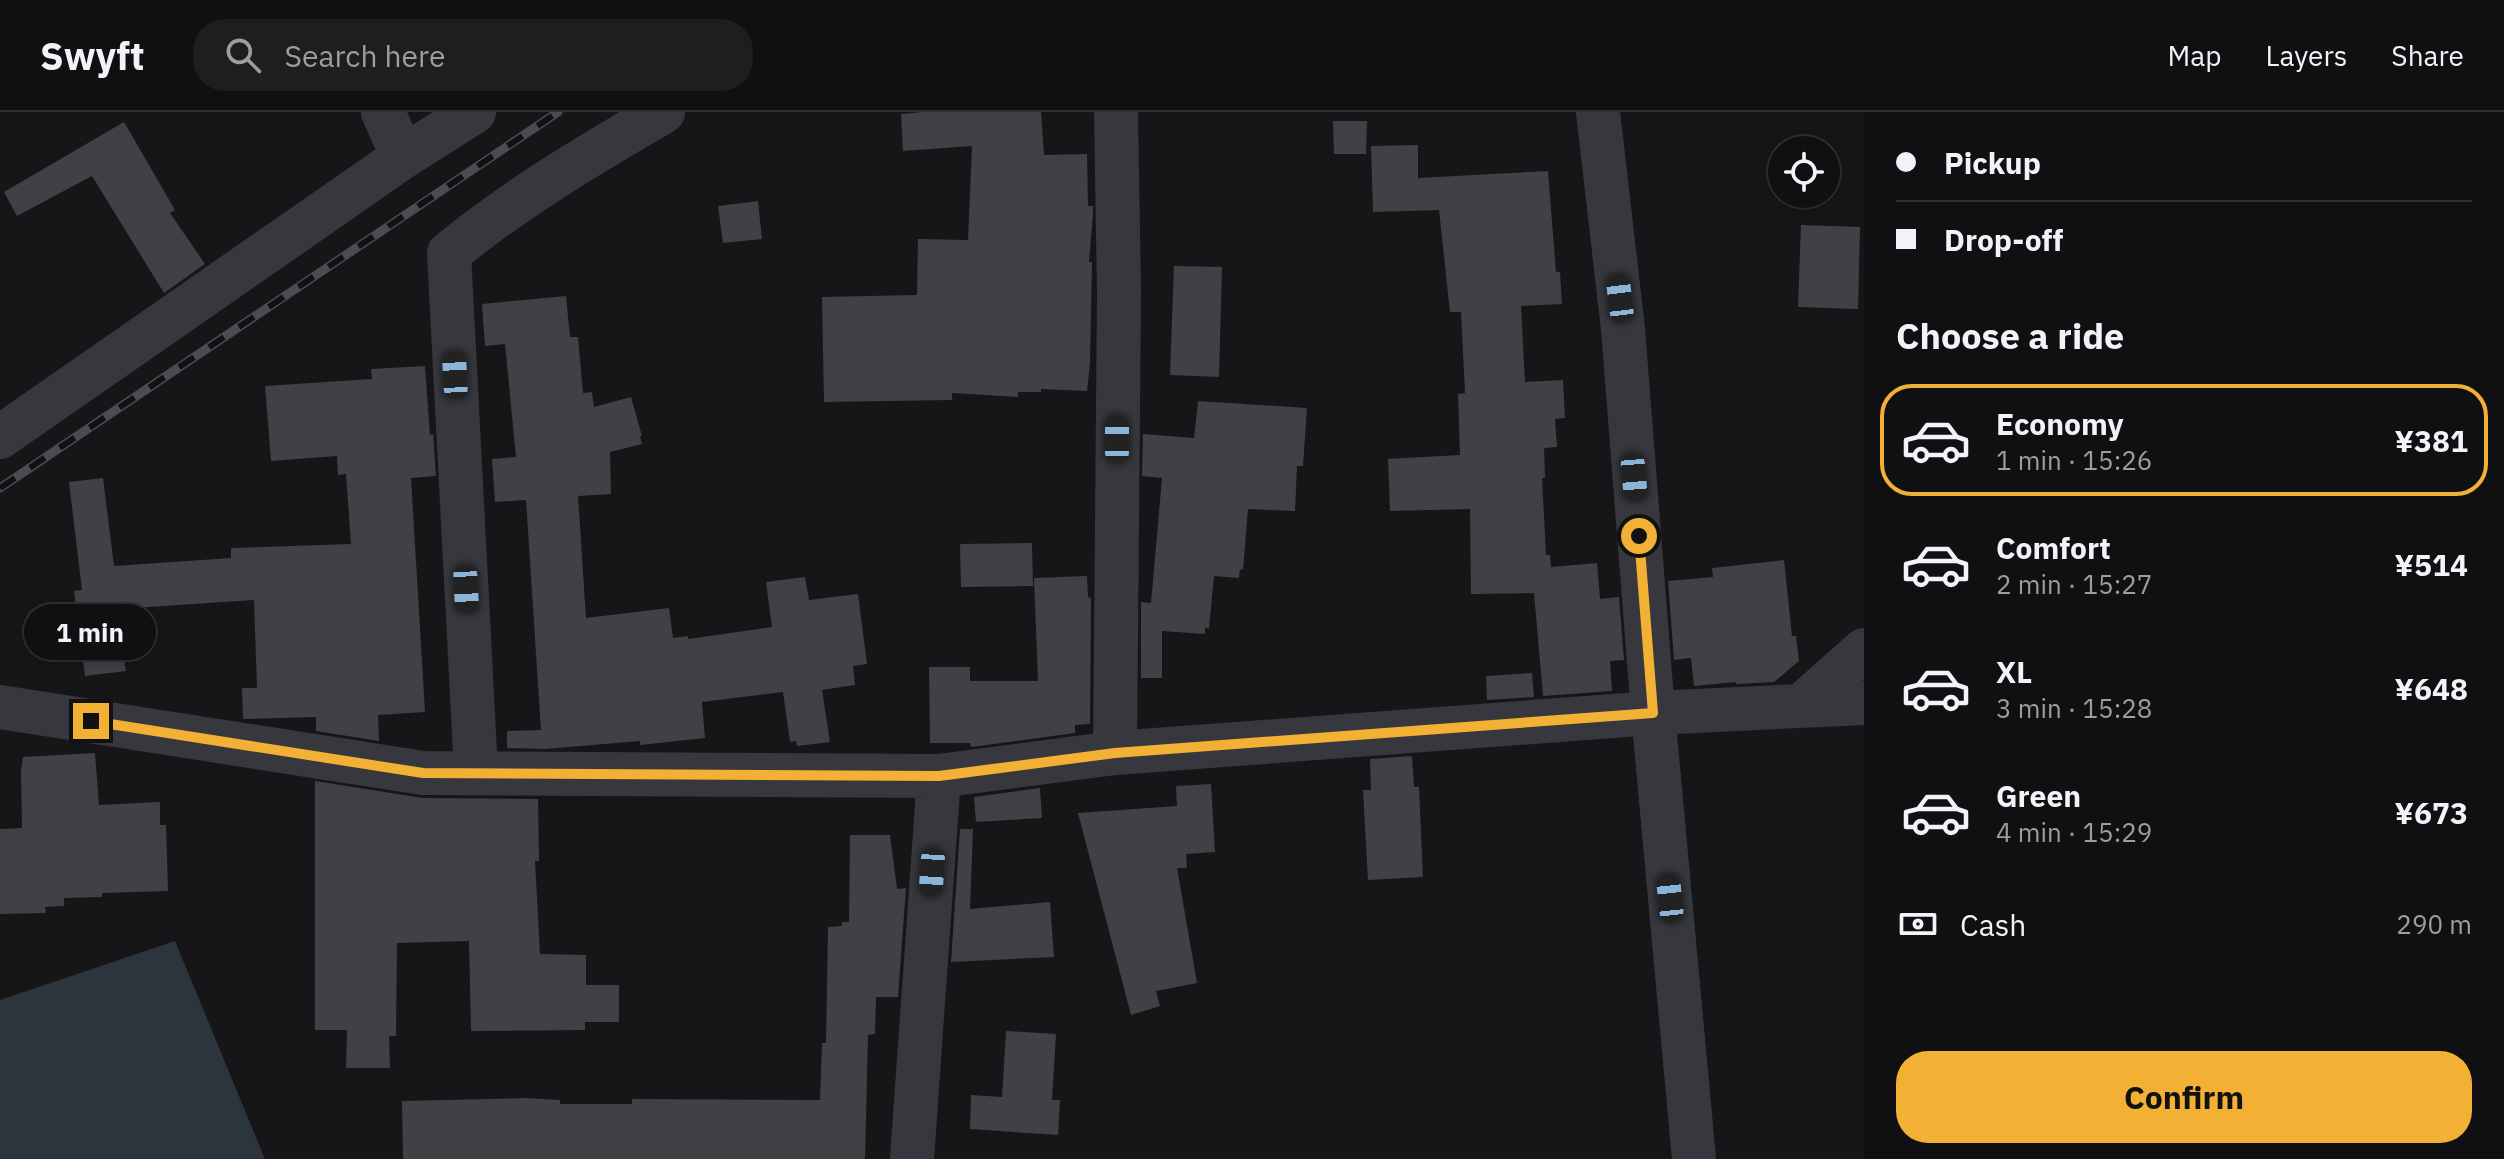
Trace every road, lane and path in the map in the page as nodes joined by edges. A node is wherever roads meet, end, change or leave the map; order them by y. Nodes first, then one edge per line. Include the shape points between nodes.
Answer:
1 (383, 112) edge
2 (474, 112) edge
3 (663, 112) edge
4 (1116, 112) edge
5 (1598, 112) edge
6 (403, 157) junction
7 (0, 437) edge
8 (1864, 650) edge
9 (1864, 703) edge
10 (1801, 706) junction
11 (0, 707) edge
12 (1653, 713) junction
13 (1115, 753) junction
14 (476, 772) junction
15 (939, 776) junction
16 (912, 1159) edge
17 (1694, 1159) edge

1 - 6 street
2 - 6 street
3 - 14 street via 494,216 449,253
4 - 13 street
5 - 12 street via 1623,329
6 - 7 street
8 - 10 street
9 - 10 street
10 - 12 street
11 - 14 street via 423,773
12 - 13 street
12 - 17 street
13 - 15 street
14 - 15 street
15 - 16 street

